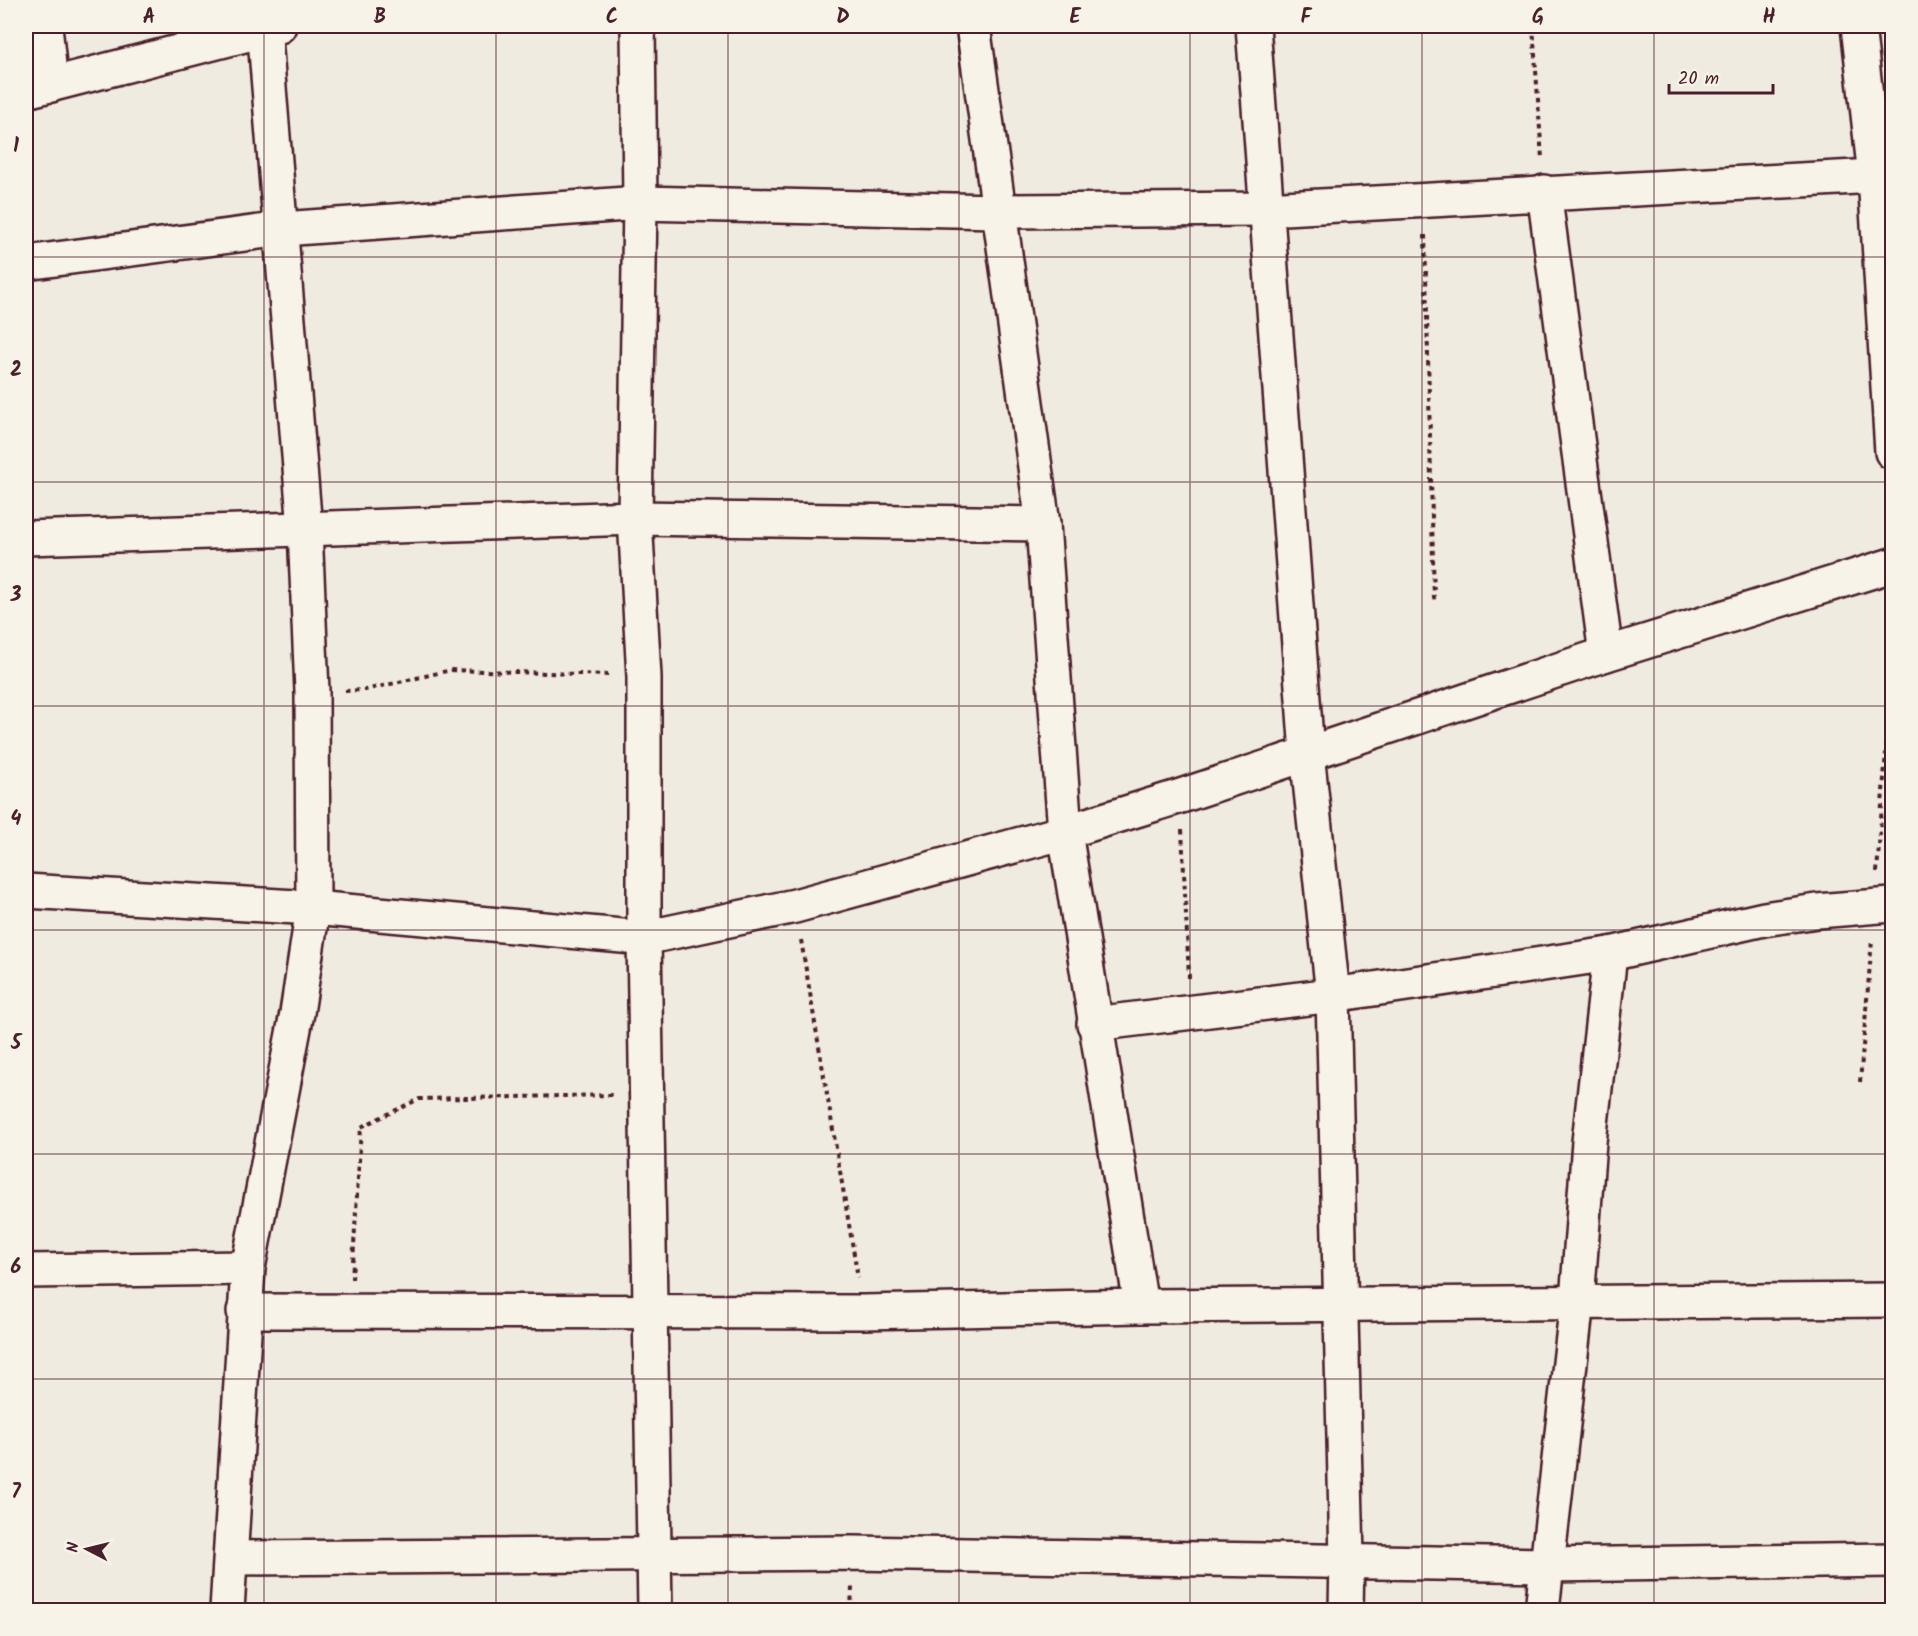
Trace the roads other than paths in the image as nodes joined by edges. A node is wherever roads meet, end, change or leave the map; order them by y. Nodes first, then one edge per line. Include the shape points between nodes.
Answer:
1 (45, 26) edge
2 (638, 26) edge
3 (973, 26) edge
4 (1253, 26) edge
5 (1858, 26) edge
6 (269, 27) edge
7 (38, 88) edge
8 (1875, 176) junction
9 (1544, 192) junction
10 (640, 203) junction
11 (1265, 208) junction
12 (997, 211) junction
13 (282, 229) junction
14 (26, 263) edge
15 (1893, 452) edge
16 (635, 518) junction
17 (1043, 524) junction
18 (305, 529) junction
19 (26, 538) edge
20 (1893, 565) edge
21 (1605, 654) junction
22 (1307, 753) junction
23 (1065, 832) junction
24 (26, 891) edge
25 (1893, 905) edge
26 (314, 908) junction
27 (644, 938) junction
28 (1610, 954) junction
29 (1333, 995) junction
30 (1094, 1024) junction
31 (248, 1268) junction
32 (26, 1272) edge
33 (1893, 1300) edge
34 (1577, 1301) junction
35 (1140, 1306) junction
36 (1342, 1306) junction
37 (244, 1311) junction
38 (651, 1311) junction
39 (654, 1556) junction
40 (232, 1558) junction
41 (1347, 1559) junction
42 (1893, 1560) edge
43 (1547, 1565) junction
44 (227, 1611) edge
45 (655, 1611) edge
46 (1346, 1611) edge
47 (1542, 1611) edge

1 - 7 street
2 - 10 street
3 - 12 street
4 - 11 street
5 - 8 street
6 - 7 street
6 - 13 street
8 - 9 street
8 - 15 street
9 - 11 street
9 - 21 street
10 - 12 street
10 - 13 street
10 - 16 street
11 - 12 street
11 - 22 street
12 - 17 street
13 - 14 street
13 - 18 street
16 - 17 street
16 - 18 street
16 - 27 street via 644,677
17 - 23 street
18 - 19 street
18 - 26 street via 312,691
20 - 21 street
21 - 22 street
22 - 23 street
22 - 29 street
23 - 27 street via 795,906
23 - 30 street
24 - 26 street
25 - 28 street via 1764,919
26 - 27 street
26 - 31 street
27 - 38 street
28 - 29 street
28 - 34 street via 1589,1142
29 - 30 street
29 - 36 street
30 - 35 street
31 - 32 street
31 - 37 street
33 - 34 street
34 - 36 street
34 - 43 street
35 - 36 street
35 - 38 street via 864,1312
36 - 41 street
37 - 38 street
37 - 40 street
38 - 39 street
39 - 40 street
39 - 41 street
39 - 45 street
40 - 44 street
41 - 43 street
41 - 46 street
42 - 43 street
43 - 47 street

